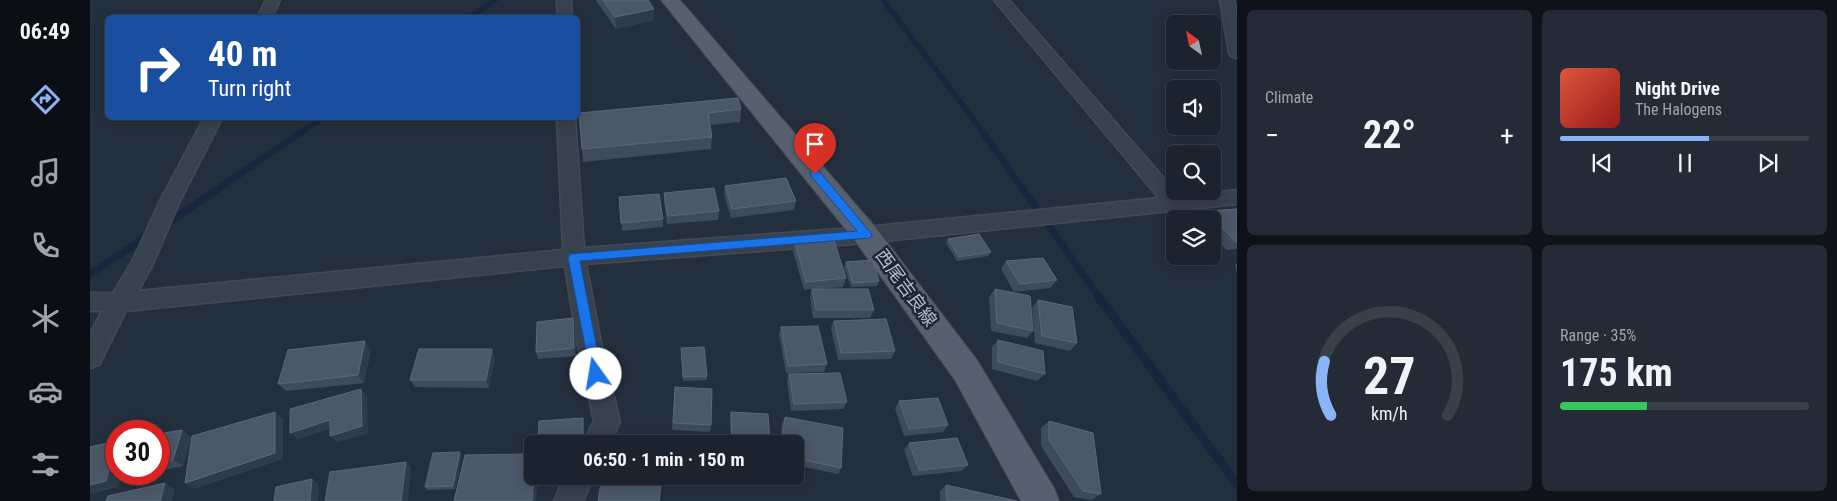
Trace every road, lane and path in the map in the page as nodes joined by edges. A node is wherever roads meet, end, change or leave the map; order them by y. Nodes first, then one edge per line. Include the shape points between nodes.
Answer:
1 (273, 0) edge
2 (564, 0) edge
3 (670, 0) edge
4 (1001, 0) edge
5 (1227, 0) edge
6 (266, 15) edge
7 (565, 15) edge
8 (1237, 53) edge
9 (212, 120) edge
10 (566, 120) edge
11 (1237, 197) edge
12 (1176, 204) junction
13 (866, 235) junction
14 (574, 258) junction
15 (90, 302) edge
16 (118, 302) junction
17 (90, 357) edge
18 (600, 435) edge
19 (576, 485) edge
20 (568, 501) edge
21 (1041, 501) edge

1 - 6 street
2 - 7 street
3 - 13 main road, 西尾吉良線
4 - 12 street
5 - 8 street
9 - 16 street via 141,266
10 - 14 street
11 - 12 street
12 - 13 street
13 - 14 street
13 - 21 main road, 西尾吉良線 via 966,370
14 - 16 street
14 - 18 street via 588,342 607,422
15 - 16 street
16 - 17 street
19 - 20 street

